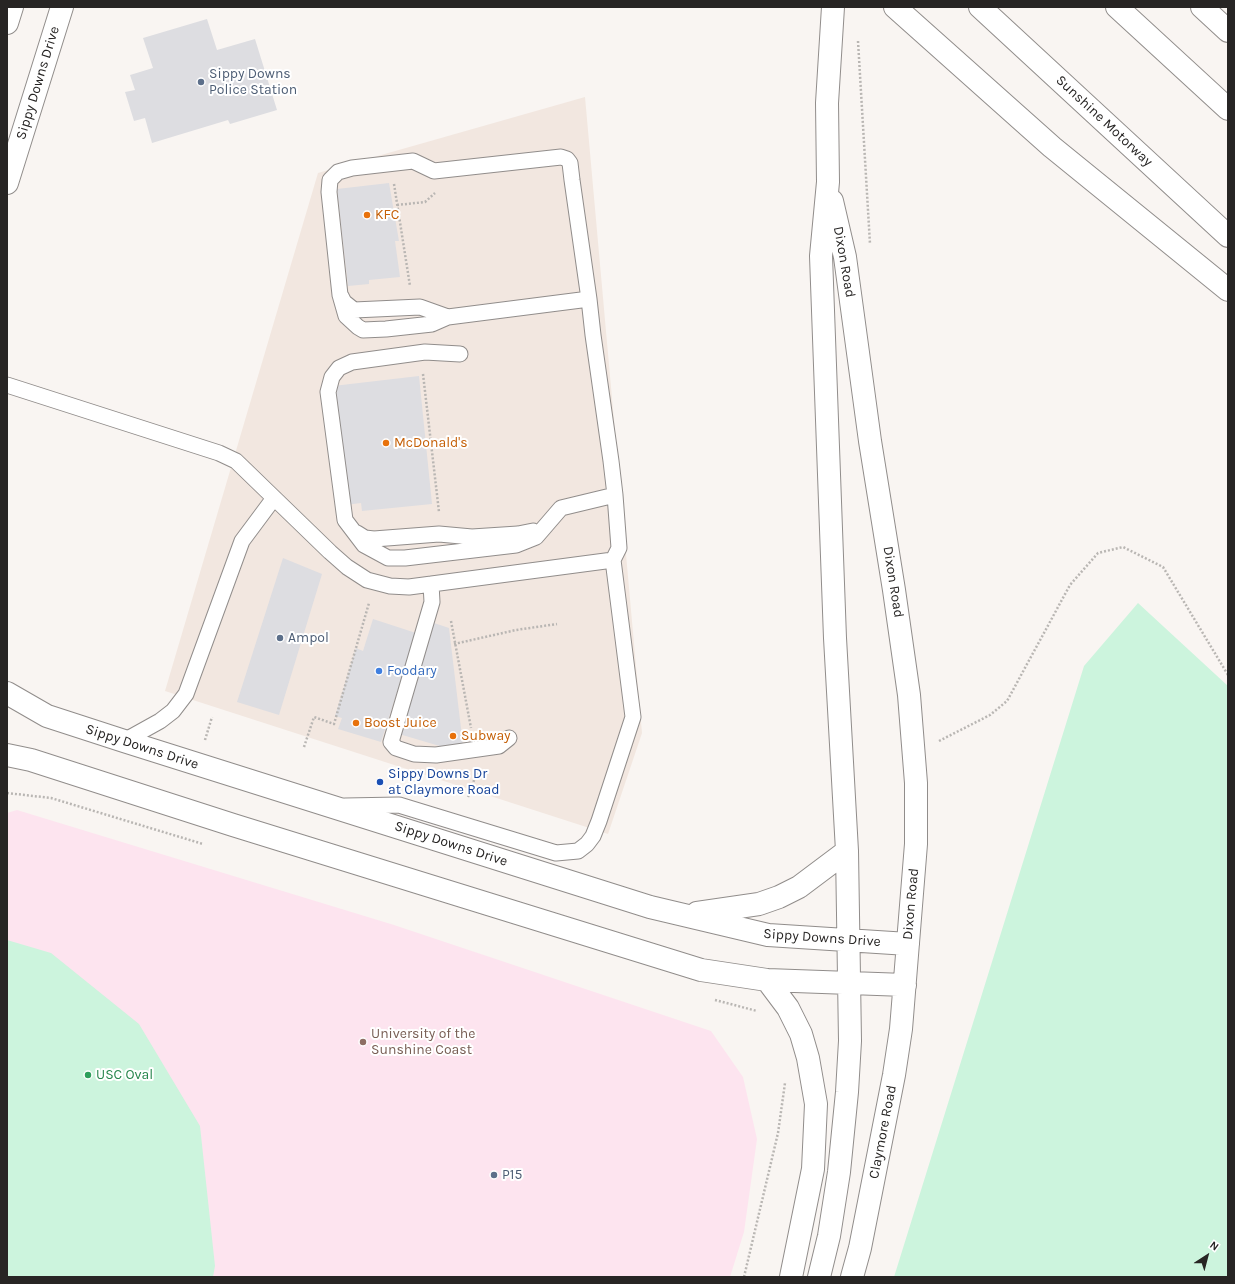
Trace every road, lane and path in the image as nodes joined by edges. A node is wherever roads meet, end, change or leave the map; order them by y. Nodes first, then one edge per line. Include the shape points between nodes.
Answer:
1 (12, 7) edge
2 (62, 7) edge
3 (895, 7) edge
4 (980, 7) edge
5 (1117, 7) edge
6 (1202, 7) edge
7 (1218, 7) edge
8 (832, 12) edge
9 (1228, 23) edge
10 (7, 24) edge
11 (1228, 31) edge
12 (858, 42) dead end
13 (1228, 109) edge
14 (393, 182) dead end
15 (828, 182) junction
16 (7, 183) edge
17 (436, 191) dead end
18 (397, 205) junction
19 (1228, 236) edge
20 (870, 250) dead end
21 (1228, 290) edge
22 (340, 295) junction
23 (588, 299) junction
24 (414, 307) junction
25 (448, 317) junction
26 (420, 353) junction
27 (460, 354) dead end
28 (7, 385) edge
29 (615, 495) junction
30 (274, 498) junction
31 (551, 521) junction
32 (347, 522) junction
33 (442, 535) junction
34 (612, 560) junction
35 (447, 582) junction
36 (430, 584) junction
37 (370, 600) dead end
38 (428, 616) junction
39 (451, 622) junction
40 (557, 624) dead end
41 (454, 644) junction
42 (1228, 675) edge
43 (7, 693) edge
44 (212, 717) dead end
45 (509, 738) dead end
46 (124, 741) junction
47 (205, 741) dead end
48 (933, 744) dead end
49 (304, 747) dead end
50 (475, 750) junction
51 (7, 755) edge
52 (468, 797) dead end
53 (331, 806) junction
54 (847, 851) junction
55 (686, 914) junction
56 (850, 940) junction
57 (908, 944) junction
58 (767, 980) junction
59 (850, 983) junction
60 (905, 985) junction
61 (785, 1079) dead end
62 (744, 1277) edge
63 (791, 1277) edge
64 (819, 1277) edge
65 (852, 1277) edge

1 - 10 main road
2 - 16 main road, Sippy Downs Drive
3 - 21 main road via 1052,146
4 - 19 main road, Sunshine Motorway
5 - 13 main road
6 - 11 main road
7 - 9 main road
8 - 15 main road, Dixon Road via 827,103
12 - 20 path
14 - 18 path
15 - 54 main road, Dixon Road via 821,256 835,638
15 - 57 main road, Dixon Road via 846,258 870,441 909,695 916,783 916,844
17 - 18 path via 424,202
18 - 24 path
22 - 23 lane via 329,192 330,180 338,172 413,161 434,171 561,157 570,163
22 - 24 lane via 354,310
22 - 25 lane via 346,316 363,330 432,324
23 - 25 lane
23 - 29 lane
24 - 25 lane
26 - 27 lane
26 - 32 lane via 352,362 339,368 332,377 328,392
26 - 33 path
28 - 30 lane via 219,452 236,460
29 - 31 lane via 561,508
29 - 34 lane via 619,548
30 - 36 lane via 347,567 367,580 390,586
30 - 46 lane via 242,541 186,694 173,711 160,721
31 - 32 lane via 536,536 516,545 405,558 388,558 364,545
31 - 33 lane via 532,532 518,534 472,537
32 - 33 lane via 359,535 374,539
34 - 35 lane
34 - 53 lane via 633,717 599,821 587,844 578,851 556,853 399,805
35 - 36 lane
35 - 39 path
36 - 38 lane via 432,602
37 - 49 path via 334,724 314,717
38 - 39 path
38 - 50 lane via 391,742 396,748 414,754 436,755
39 - 41 path
40 - 41 path
41 - 50 path
42 - 48 path via 1163,567 1123,548 1098,554 1070,585 1007,701 990,715
43 - 46 main road, Sippy Downs Drive via 47,716
44 - 47 path
45 - 50 lane via 499,746
46 - 53 main road, Sippy Downs Drive
50 - 52 path via 478,769
51 - 58 main road via 31,760 654,957 701,970
53 - 55 main road, Sippy Downs Drive via 650,907
54 - 55 main road via 799,887 779,897 759,904
54 - 56 main road, Dixon Road
55 - 56 main road, Sippy Downs Drive via 768,935
56 - 57 main road, Sippy Downs Drive
56 - 59 main road, Dixon Road
57 - 60 main road, Dixon Road
58 - 59 main road
58 - 63 main road via 788,1008 801,1034 816,1104 812,1169
59 - 60 main road
59 - 64 main road via 848,1092 829,1236
60 - 65 main road, Claymore Road via 894,1075
61 - 62 path via 778,1133

